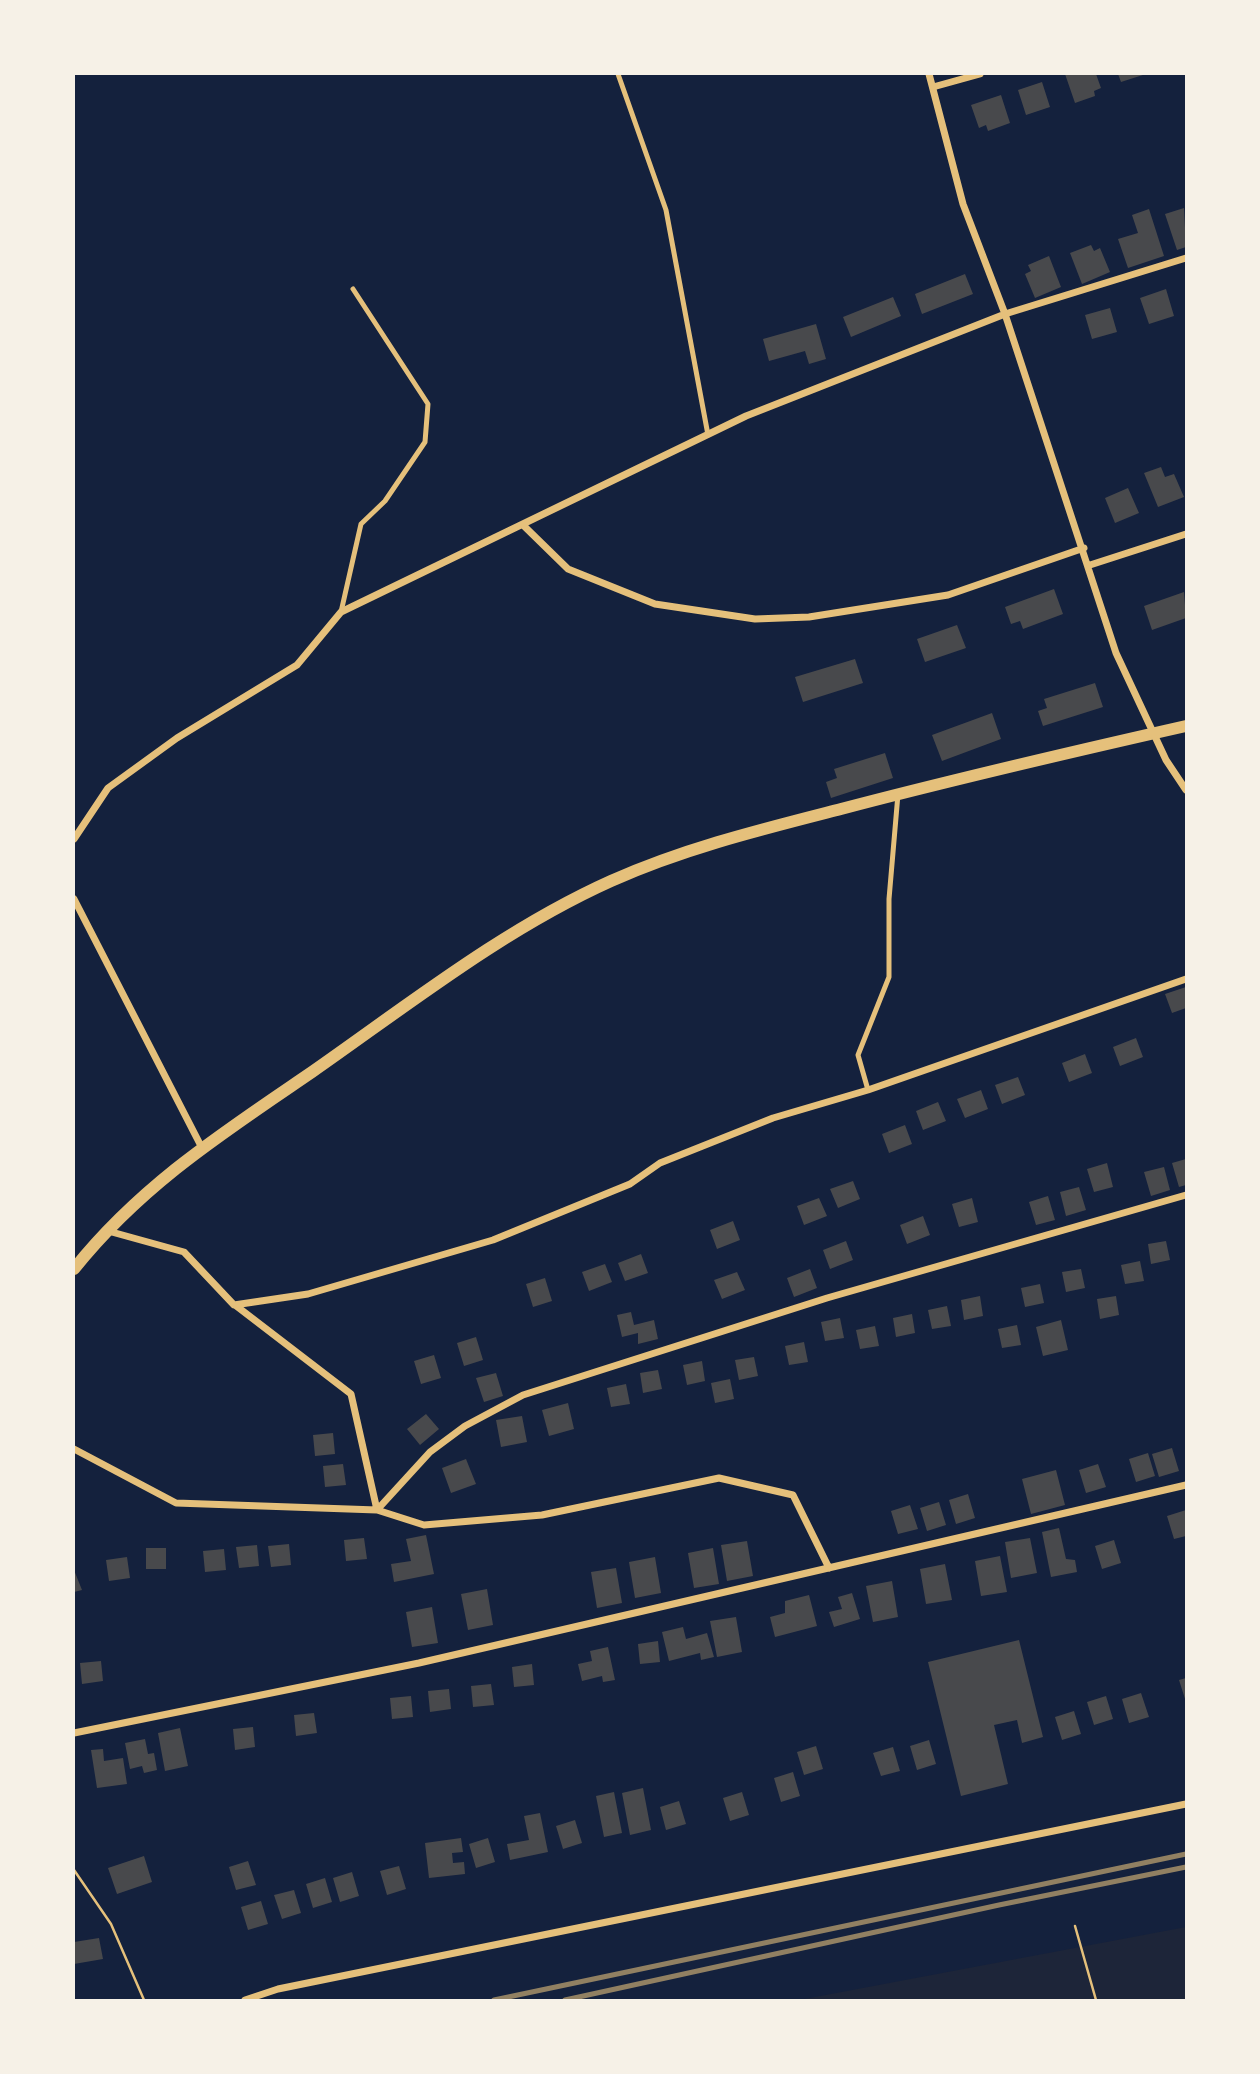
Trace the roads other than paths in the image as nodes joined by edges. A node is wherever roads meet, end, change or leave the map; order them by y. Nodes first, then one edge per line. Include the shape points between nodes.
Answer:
1 (618, 74) edge
2 (929, 74) edge
3 (980, 74) edge
4 (933, 86) junction
5 (1186, 258) edge
6 (353, 289) dead end
7 (1005, 314) junction
8 (708, 435) junction
9 (523, 525) junction
10 (1186, 534) edge
11 (1084, 548) junction
12 (1090, 565) junction
13 (341, 612) junction
14 (1186, 726) edge
15 (1156, 733) junction
16 (1186, 790) edge
17 (898, 794) junction
18 (74, 839) edge
19 (74, 899) edge
20 (1186, 979) edge
21 (869, 1090) junction
22 (202, 1147) junction
23 (1186, 1195) edge
24 (106, 1230) junction
25 (74, 1269) edge
26 (234, 1305) junction
27 (74, 1449) edge
28 (1186, 1485) edge
29 (377, 1510) junction
30 (829, 1568) junction
31 (74, 1733) edge
32 (1186, 1804) edge
33 (245, 2000) edge

1 - 8 lane via 666,210
2 - 4 street
3 - 4 street
4 - 7 street via 963,204
5 - 7 street
6 - 13 lane via 428,404 425,442 386,500 361,524
7 - 8 street
7 - 11 street
8 - 9 street
9 - 11 street via 568,569 655,604 754,619 809,617 948,595
9 - 13 street
10 - 12 street
11 - 12 street
12 - 15 street via 1116,653
13 - 18 street via 297,666 177,738 108,788
14 - 15 street
15 - 16 street via 1166,760
15 - 17 street
17 - 21 lane via 889,899 889,977 858,1055
17 - 22 street via 713,842 563,904 467,964
19 - 22 street
20 - 21 street
21 - 26 street via 773,1118 493,1240 308,1294
22 - 24 street via 156,1181
23 - 29 street via 827,1298 523,1395 465,1426 430,1452
24 - 25 street
24 - 26 street via 184,1252
26 - 29 street via 351,1394
27 - 29 street via 176,1503
28 - 30 street
29 - 30 street via 424,1525 542,1514 719,1479 793,1495
30 - 31 street via 419,1663
32 - 33 street via 278,1989

